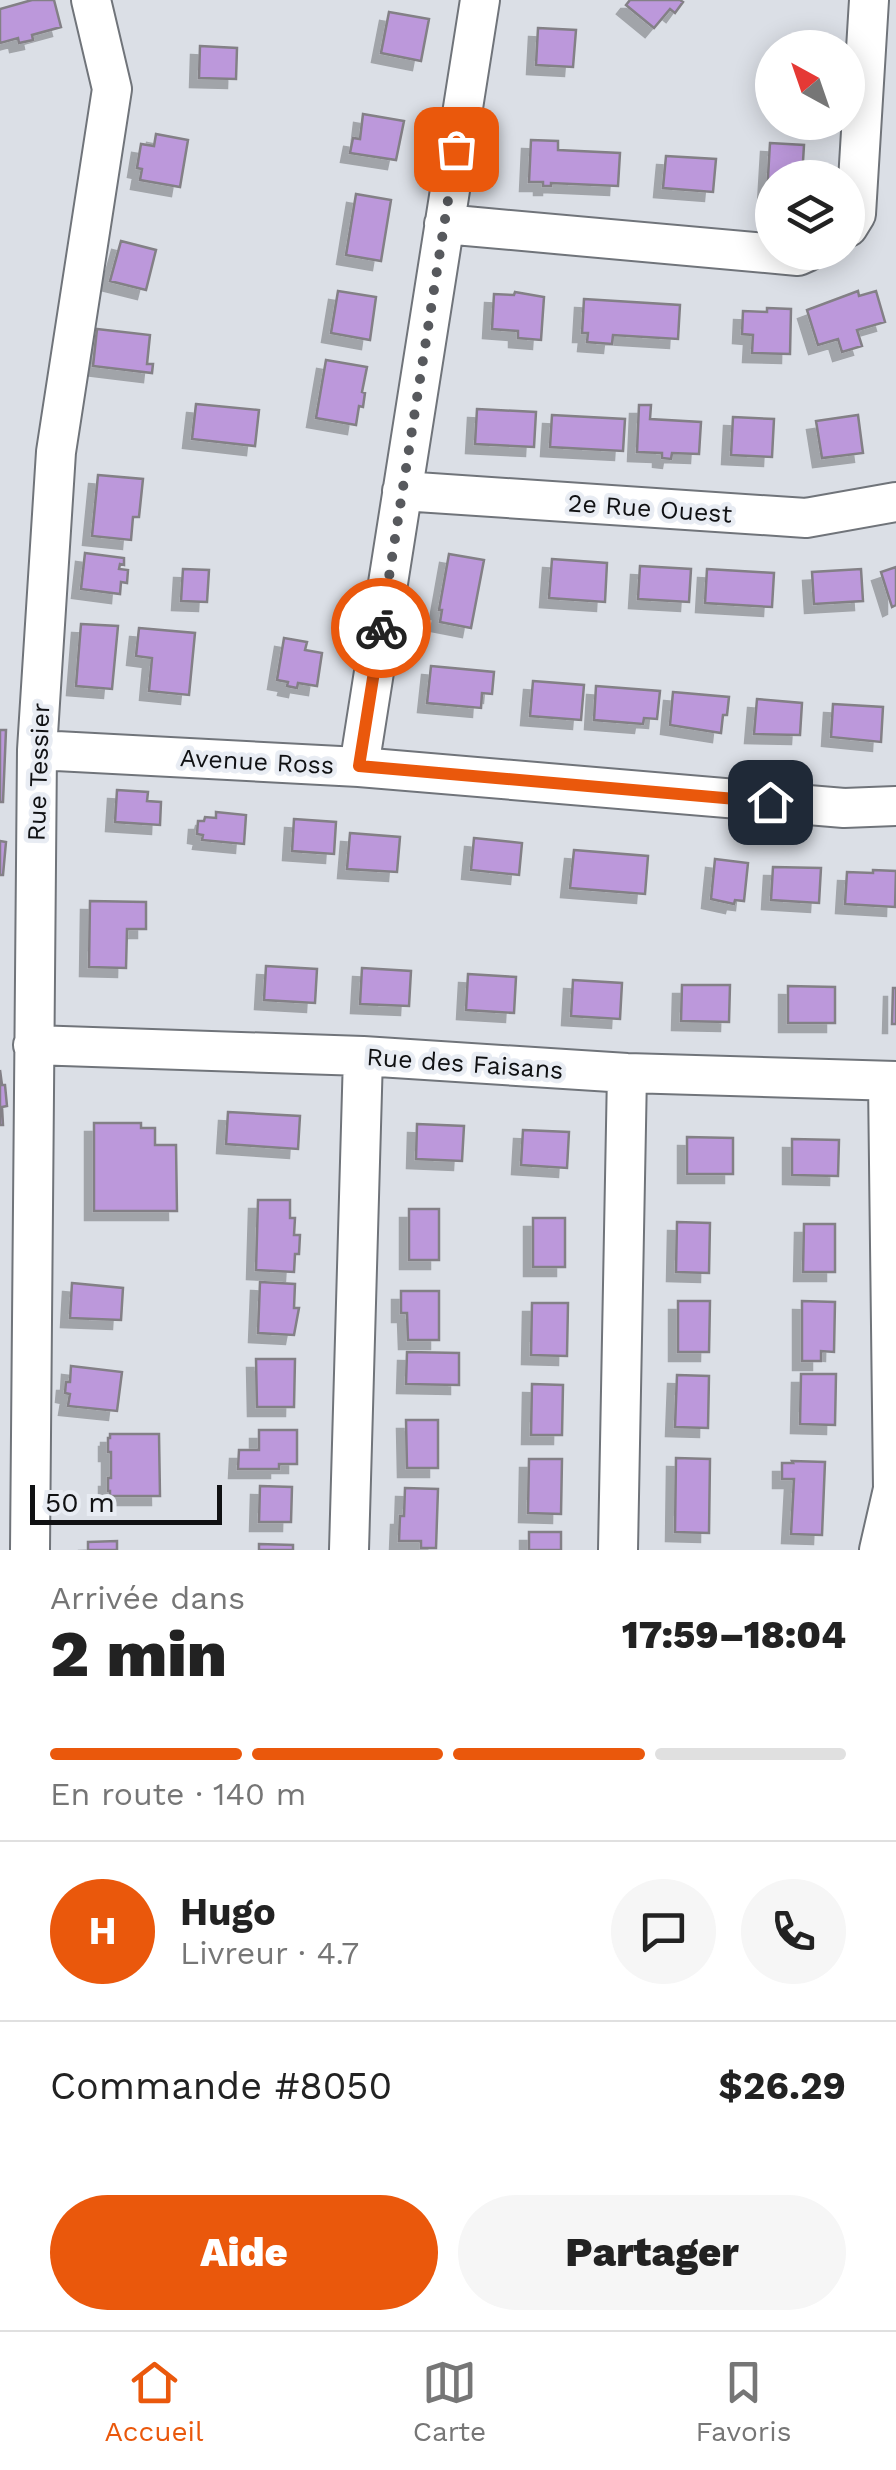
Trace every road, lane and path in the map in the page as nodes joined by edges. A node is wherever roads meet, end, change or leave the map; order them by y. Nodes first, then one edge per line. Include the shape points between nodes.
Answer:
1 (91, 0) edge
2 (480, 0) edge
3 (869, 0) edge
4 (859, 160) edge
5 (444, 224) junction
6 (755, 252) edge
7 (402, 491) junction
8 (896, 502) edge
9 (36, 750) junction
10 (359, 766) junction
11 (896, 806) edge
12 (33, 1045) junction
13 (363, 1056) junction
14 (626, 1073) junction
15 (892, 1081) edge
16 (30, 1550) edge
17 (348, 1550) edge
18 (618, 1550) edge
19 (879, 1550) edge

1 - 9 street, Rue Tessier via 112,89 56,452
2 - 5 street
3 - 4 street
5 - 6 street
5 - 7 street
7 - 8 street, 2e Rue Ouest via 806,518
7 - 10 street
9 - 10 street, Avenue Ross
9 - 12 street, Rue Tessier
10 - 11 street, Avenue Ross via 844,808
12 - 13 street, Rue des Faisans
12 - 16 street, Rue Tessier
13 - 14 street, Rue des Faisans
13 - 17 street
14 - 15 street, Rue des Faisans
14 - 18 street
15 - 19 street via 893,1489

